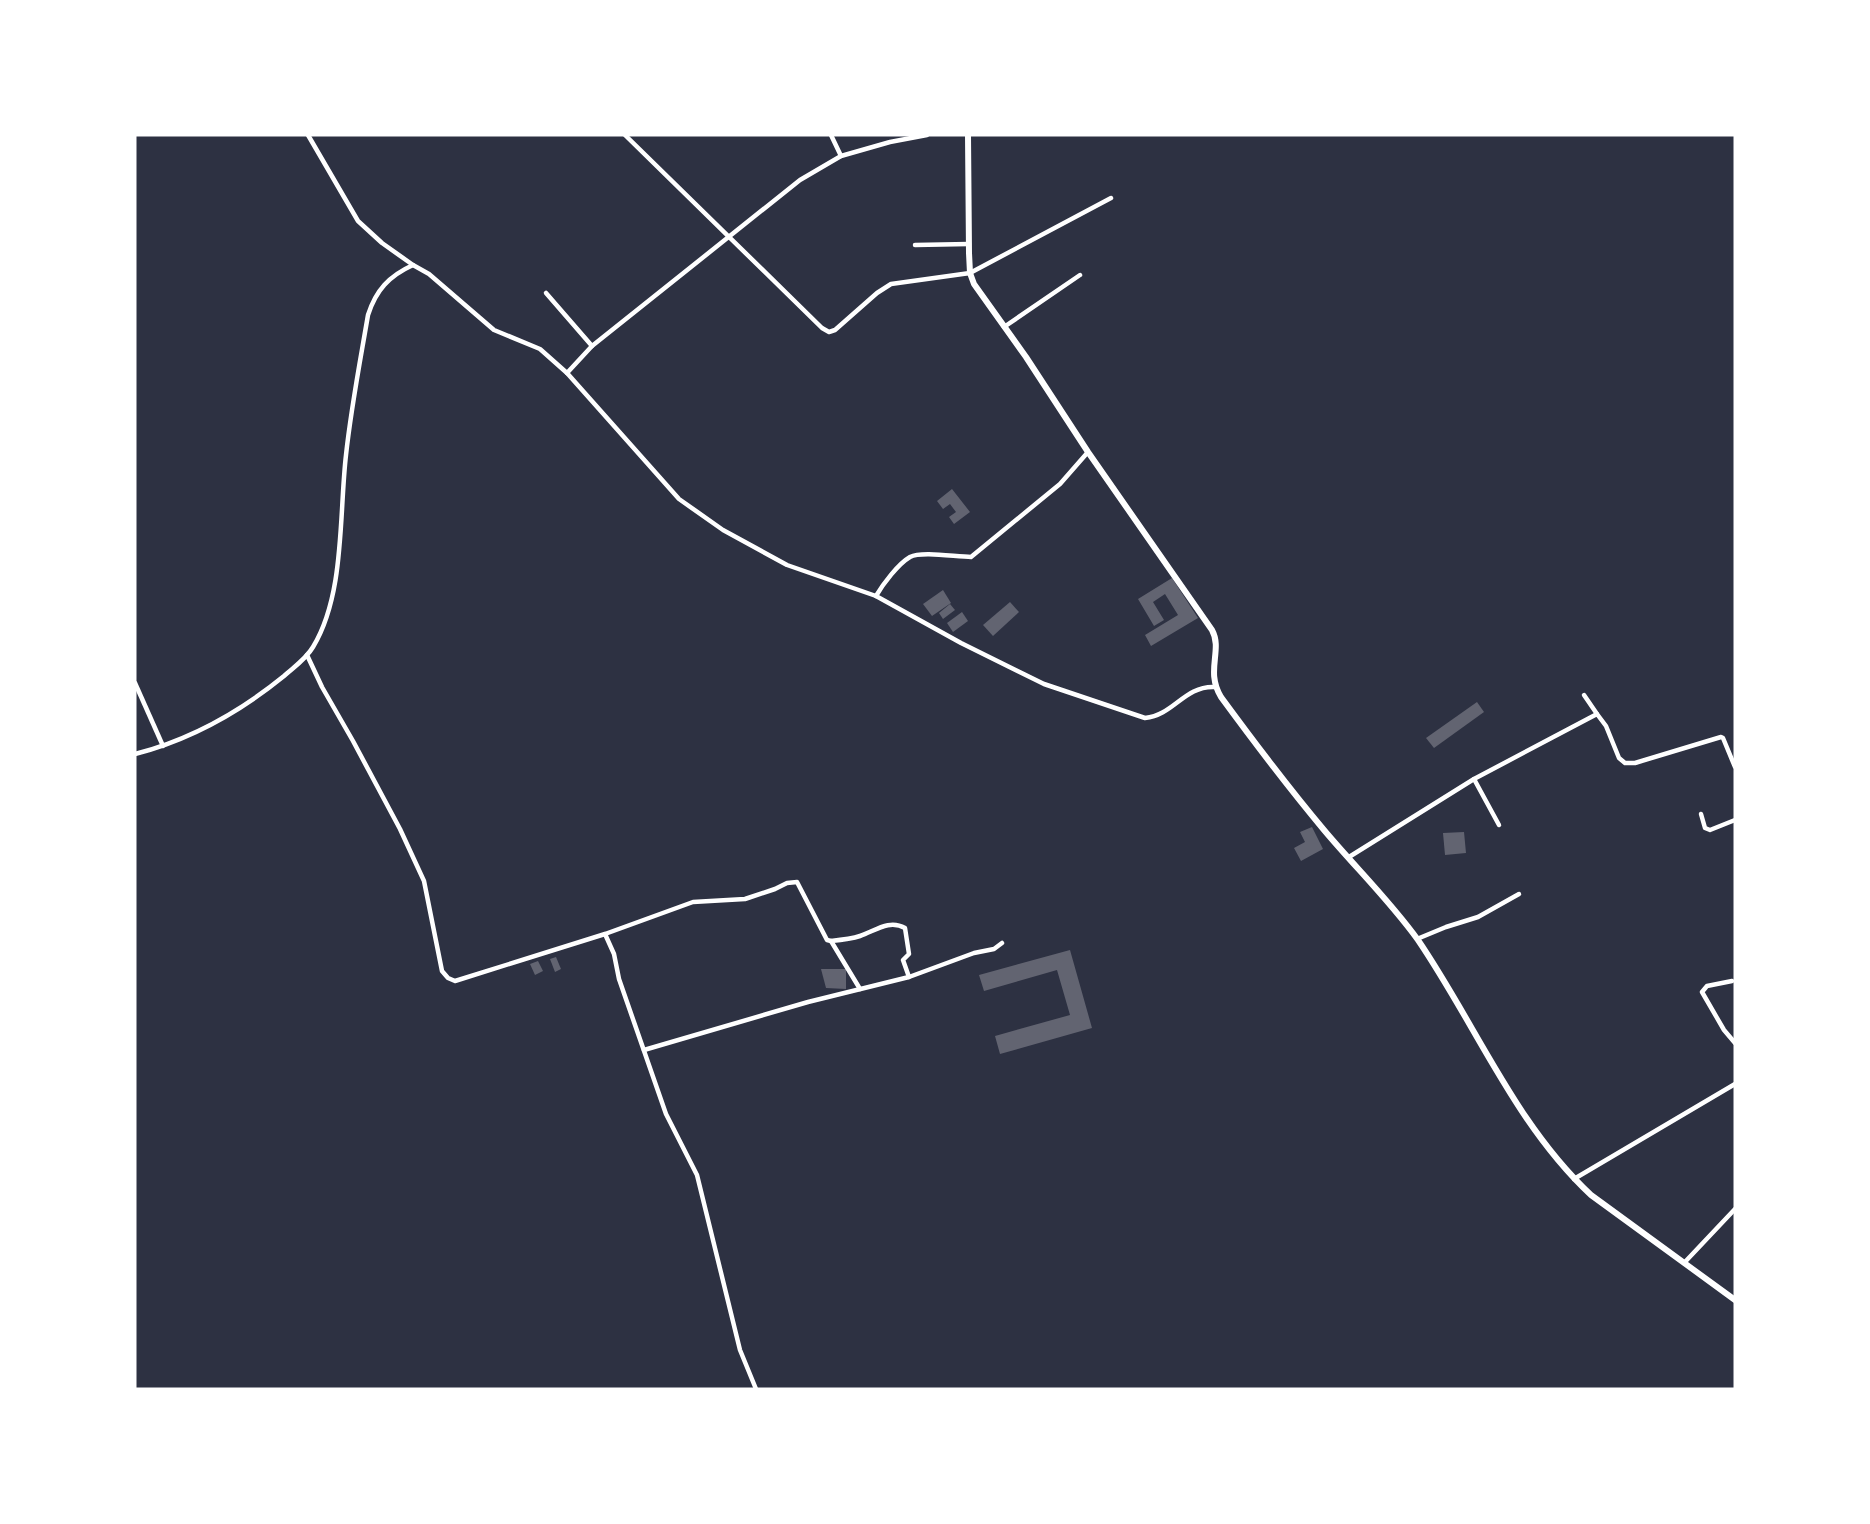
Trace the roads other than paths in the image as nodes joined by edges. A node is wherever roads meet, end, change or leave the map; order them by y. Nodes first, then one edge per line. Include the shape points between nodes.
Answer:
1 (308, 135) edge
2 (625, 135) edge
3 (831, 135) edge
4 (927, 135) edge
5 (968, 135) edge
6 (914, 136) edge
7 (841, 156) junction
8 (1111, 198) dead end
9 (728, 236) junction
10 (969, 244) junction
11 (915, 245) dead end
12 (413, 265) junction
13 (970, 273) junction
14 (1080, 275) dead end
15 (546, 293) dead end
16 (1004, 327) junction
17 (592, 346) junction
18 (567, 373) junction
19 (1088, 453) junction
20 (876, 596) junction
21 (307, 655) junction
22 (135, 683) edge
23 (1214, 687) junction
24 (1584, 694) dead end
25 (1597, 714) junction
26 (163, 746) junction
27 (135, 754) edge
28 (1735, 767) edge
29 (1474, 779) junction
30 (1701, 814) dead end
31 (1735, 820) edge
32 (1499, 825) dead end
33 (1349, 857) junction
34 (1519, 894) dead end
35 (604, 934) junction
36 (1417, 939) junction
37 (831, 941) junction
38 (1002, 944) dead end
39 (909, 976) junction
40 (1732, 981) dead end
41 (860, 990) junction
42 (1735, 1043) edge
43 (644, 1050) junction
44 (1735, 1084) edge
45 (1574, 1179) junction
46 (1735, 1209) edge
47 (1684, 1263) junction
48 (1735, 1300) edge
49 (756, 1389) edge

1 - 12 street via 358,221
2 - 9 street
3 - 7 street
4 - 6 street
5 - 10 main road
6 - 7 street
7 - 9 street via 800,180
8 - 13 street
9 - 13 street via 829,332 891,284
9 - 17 street
10 - 11 street
10 - 13 main road
12 - 18 street via 494,330 540,349
12 - 21 street via 385,283 368,315 346,454 335,579 323,626
13 - 16 main road via 976,289
14 - 16 street
15 - 17 street
16 - 19 main road
17 - 18 street
18 - 20 street via 691,508 775,560
19 - 20 street via 1060,484 971,557 909,558
19 - 23 main road via 1215,636
20 - 23 street via 1044,684 1145,718 1160,715 1196,688
21 - 26 street via 258,696
21 - 35 street via 424,881 442,970 447,978 469,978
22 - 26 street
23 - 33 main road via 1271,765
24 - 25 street
25 - 28 street via 1625,763 1721,737
25 - 29 street
26 - 27 street
29 - 32 street
29 - 33 street
30 - 31 street via 1705,828 1710,830
33 - 36 main road
34 - 36 street via 1478,917
35 - 37 street via 693,902 745,899 797,882
35 - 43 street
36 - 45 main road via 1513,1099
37 - 39 street via 862,935 885,925 903,926 909,949 903,960
37 - 41 street
38 - 39 street
39 - 41 street
40 - 42 street via 1707,986 1702,992
41 - 43 street
43 - 49 street via 666,1114 697,1175 740,1350
44 - 45 street
45 - 47 main road
46 - 47 street
47 - 48 main road

